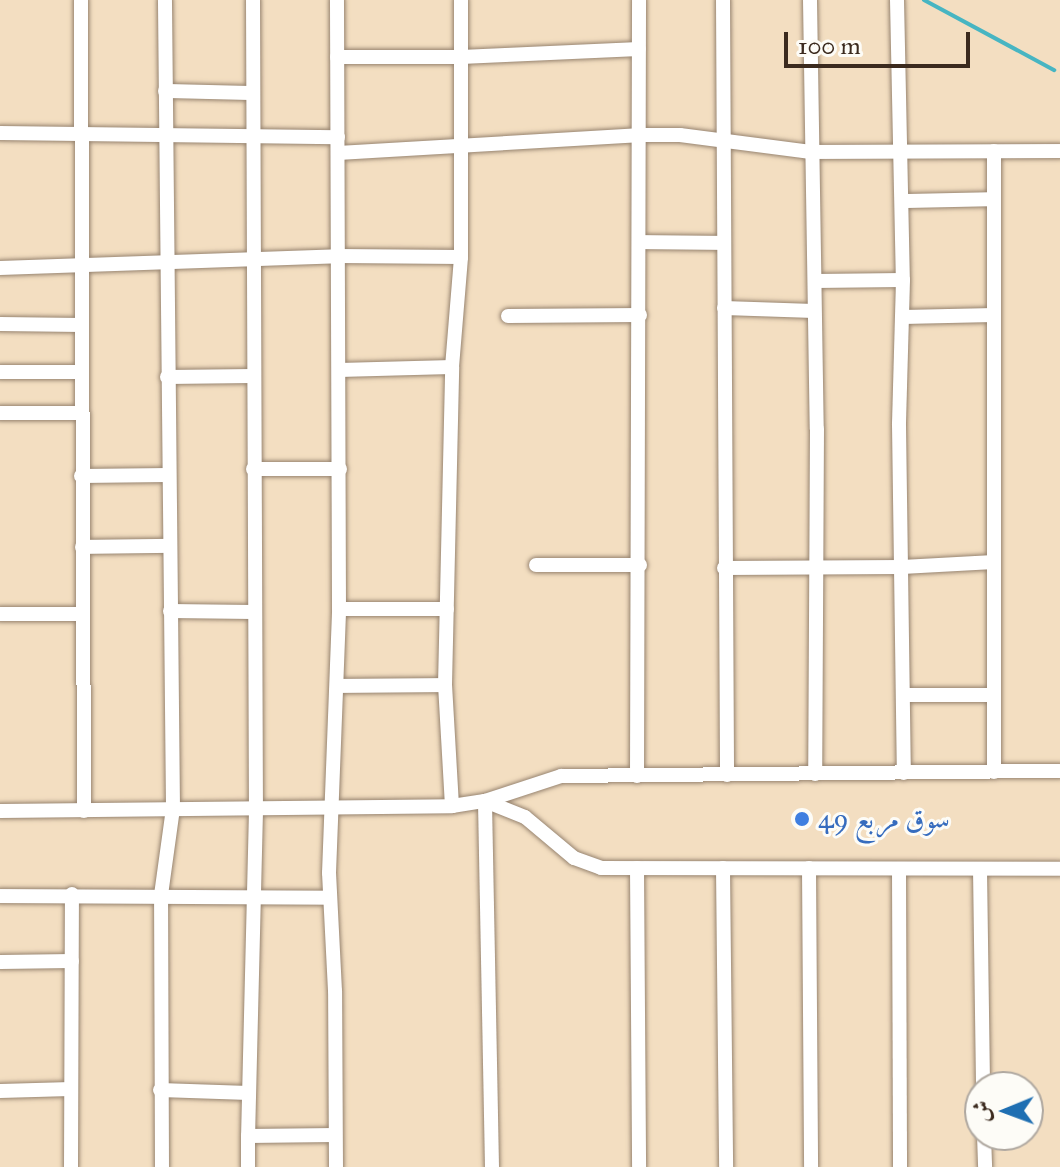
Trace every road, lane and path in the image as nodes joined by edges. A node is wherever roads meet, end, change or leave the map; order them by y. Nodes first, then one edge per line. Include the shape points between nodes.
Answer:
1 (81, 0) edge
2 (165, 0) edge
3 (253, 0) edge
4 (337, 0) edge
5 (461, 0) edge
6 (639, 0) edge
7 (723, 0) edge
8 (810, 0) edge
9 (897, 0) edge
10 (639, 49) junction
11 (337, 57) junction
12 (461, 57) junction
13 (165, 91) junction
14 (253, 93) junction
15 (0, 133) edge
16 (80, 133) junction
17 (165, 135) junction
18 (637, 135) junction
19 (253, 137) junction
20 (338, 137) junction
21 (722, 141) junction
22 (460, 148) junction
23 (900, 151) junction
24 (994, 151) junction
25 (1060, 151) edge
26 (811, 152) junction
27 (338, 153) junction
28 (994, 199) junction
29 (902, 201) junction
30 (640, 242) junction
31 (724, 243) junction
32 (338, 256) junction
33 (461, 257) junction
34 (253, 258) junction
35 (166, 261) junction
36 (80, 265) junction
37 (0, 268) edge
38 (903, 280) junction
39 (815, 281) junction
40 (724, 308) junction
41 (814, 311) junction
42 (640, 315) junction
43 (994, 315) junction
44 (508, 316) dead end
45 (903, 317) junction
46 (0, 324) edge
47 (81, 325) junction
48 (452, 367) junction
49 (339, 370) junction
50 (0, 372) edge
51 (81, 372) junction
52 (253, 376) junction
53 (167, 377) junction
54 (0, 413) edge
55 (81, 413) junction
56 (253, 469) junction
57 (340, 469) junction
58 (168, 475) junction
59 (81, 476) junction
60 (169, 546) junction
61 (82, 547) junction
62 (994, 562) junction
63 (536, 565) dead end
64 (640, 565) junction
65 (815, 567) junction
66 (902, 567) junction
67 (724, 568) junction
68 (339, 609) junction
69 (447, 609) junction
70 (170, 611) junction
71 (253, 612) junction
72 (0, 614) edge
73 (83, 614) junction
74 (445, 685) junction
75 (339, 686) junction
76 (904, 695) junction
77 (994, 695) junction
78 (1060, 771) edge
79 (994, 772) junction
80 (904, 773) junction
81 (815, 774) junction
82 (727, 775) junction
83 (637, 776) junction
84 (485, 801) junction
85 (452, 806) junction
86 (332, 807) junction
87 (173, 808) junction
88 (0, 811) edge
89 (84, 811) junction
90 (256, 811) junction
91 (637, 868) junction
92 (723, 868) junction
93 (809, 868) junction
94 (899, 869) junction
95 (980, 869) junction
96 (1060, 869) edge
97 (72, 894) junction
98 (161, 895) junction
99 (0, 896) edge
100 (253, 897) junction
101 (330, 898) junction
102 (72, 961) junction
103 (0, 962) edge
104 (983, 1071) edge
105 (71, 1089) junction
106 (160, 1090) junction
107 (0, 1091) edge
108 (249, 1093) junction
109 (335, 1135) junction
110 (248, 1136) junction
111 (71, 1167) edge
112 (162, 1167) edge
113 (248, 1167) edge
114 (336, 1167) edge
115 (492, 1167) edge
116 (639, 1167) edge
117 (726, 1167) edge
118 (811, 1167) edge
119 (900, 1167) edge

1 - 16 street
2 - 13 street
3 - 14 street
4 - 11 street
5 - 12 street
6 - 10 street
7 - 21 street
8 - 26 street
9 - 23 street
10 - 12 street
10 - 18 street
11 - 12 street
11 - 20 street
12 - 22 street
13 - 14 street
13 - 17 street
14 - 19 street
15 - 16 street
16 - 17 street
16 - 36 street
17 - 19 street
17 - 35 street
18 - 21 street
18 - 22 street
18 - 30 street
19 - 20 street
19 - 34 street
20 - 27 street
21 - 26 street
21 - 31 street
22 - 27 street
22 - 33 street
23 - 24 street
23 - 26 street
23 - 29 street
24 - 25 street
24 - 28 street
26 - 39 street
27 - 32 street
28 - 29 street
28 - 43 street
29 - 38 street
30 - 31 street
30 - 42 street
31 - 40 street
32 - 33 street
32 - 34 street
32 - 49 street
33 - 48 street
34 - 35 street
34 - 52 street
35 - 36 street
35 - 53 street
36 - 37 street
36 - 47 street
38 - 39 street
38 - 45 street
39 - 41 street
40 - 41 street
40 - 67 street
41 - 65 street
42 - 44 street
42 - 64 street
43 - 45 street
43 - 62 street
45 - 66 street
46 - 47 street
47 - 51 street
48 - 49 street
48 - 69 street
49 - 57 street
50 - 51 street
51 - 55 street
52 - 53 street
52 - 56 street
53 - 58 street
54 - 55 street
55 - 59 street
56 - 57 street
56 - 71 street
57 - 68 street
58 - 59 street
58 - 60 street
59 - 61 street
60 - 61 street
60 - 70 street
61 - 73 street
62 - 66 street
62 - 77 street
63 - 64 street
64 - 83 street
65 - 66 street
65 - 67 street
65 - 81 street
66 - 76 street
67 - 82 street
68 - 69 street
68 - 75 street
69 - 74 street
70 - 71 street
70 - 87 street
71 - 90 street
72 - 73 street
73 - 89 street
74 - 75 street
74 - 85 street
75 - 86 street
76 - 77 street
76 - 80 street
77 - 79 street
78 - 79 street
79 - 80 street
80 - 81 street
81 - 82 street
82 - 83 street
83 - 84 street via 561,776
84 - 85 street
84 - 91 street via 525,817 574,858 601,868
84 - 115 street
85 - 86 street
86 - 90 street
86 - 101 street
87 - 89 street
87 - 90 street
87 - 98 street
88 - 89 street
90 - 100 street
91 - 92 street
91 - 116 street
92 - 93 street
92 - 117 street
93 - 94 street
93 - 118 street
94 - 95 street
94 - 119 street
95 - 96 street
95 - 104 street
97 - 98 street
97 - 99 street
97 - 102 street
98 - 100 street
98 - 106 street
100 - 101 street
100 - 108 street
101 - 109 street
102 - 103 street
102 - 105 street
105 - 107 street
105 - 111 street
106 - 108 street
106 - 112 street
108 - 110 street
109 - 110 street
109 - 114 street
110 - 113 street

